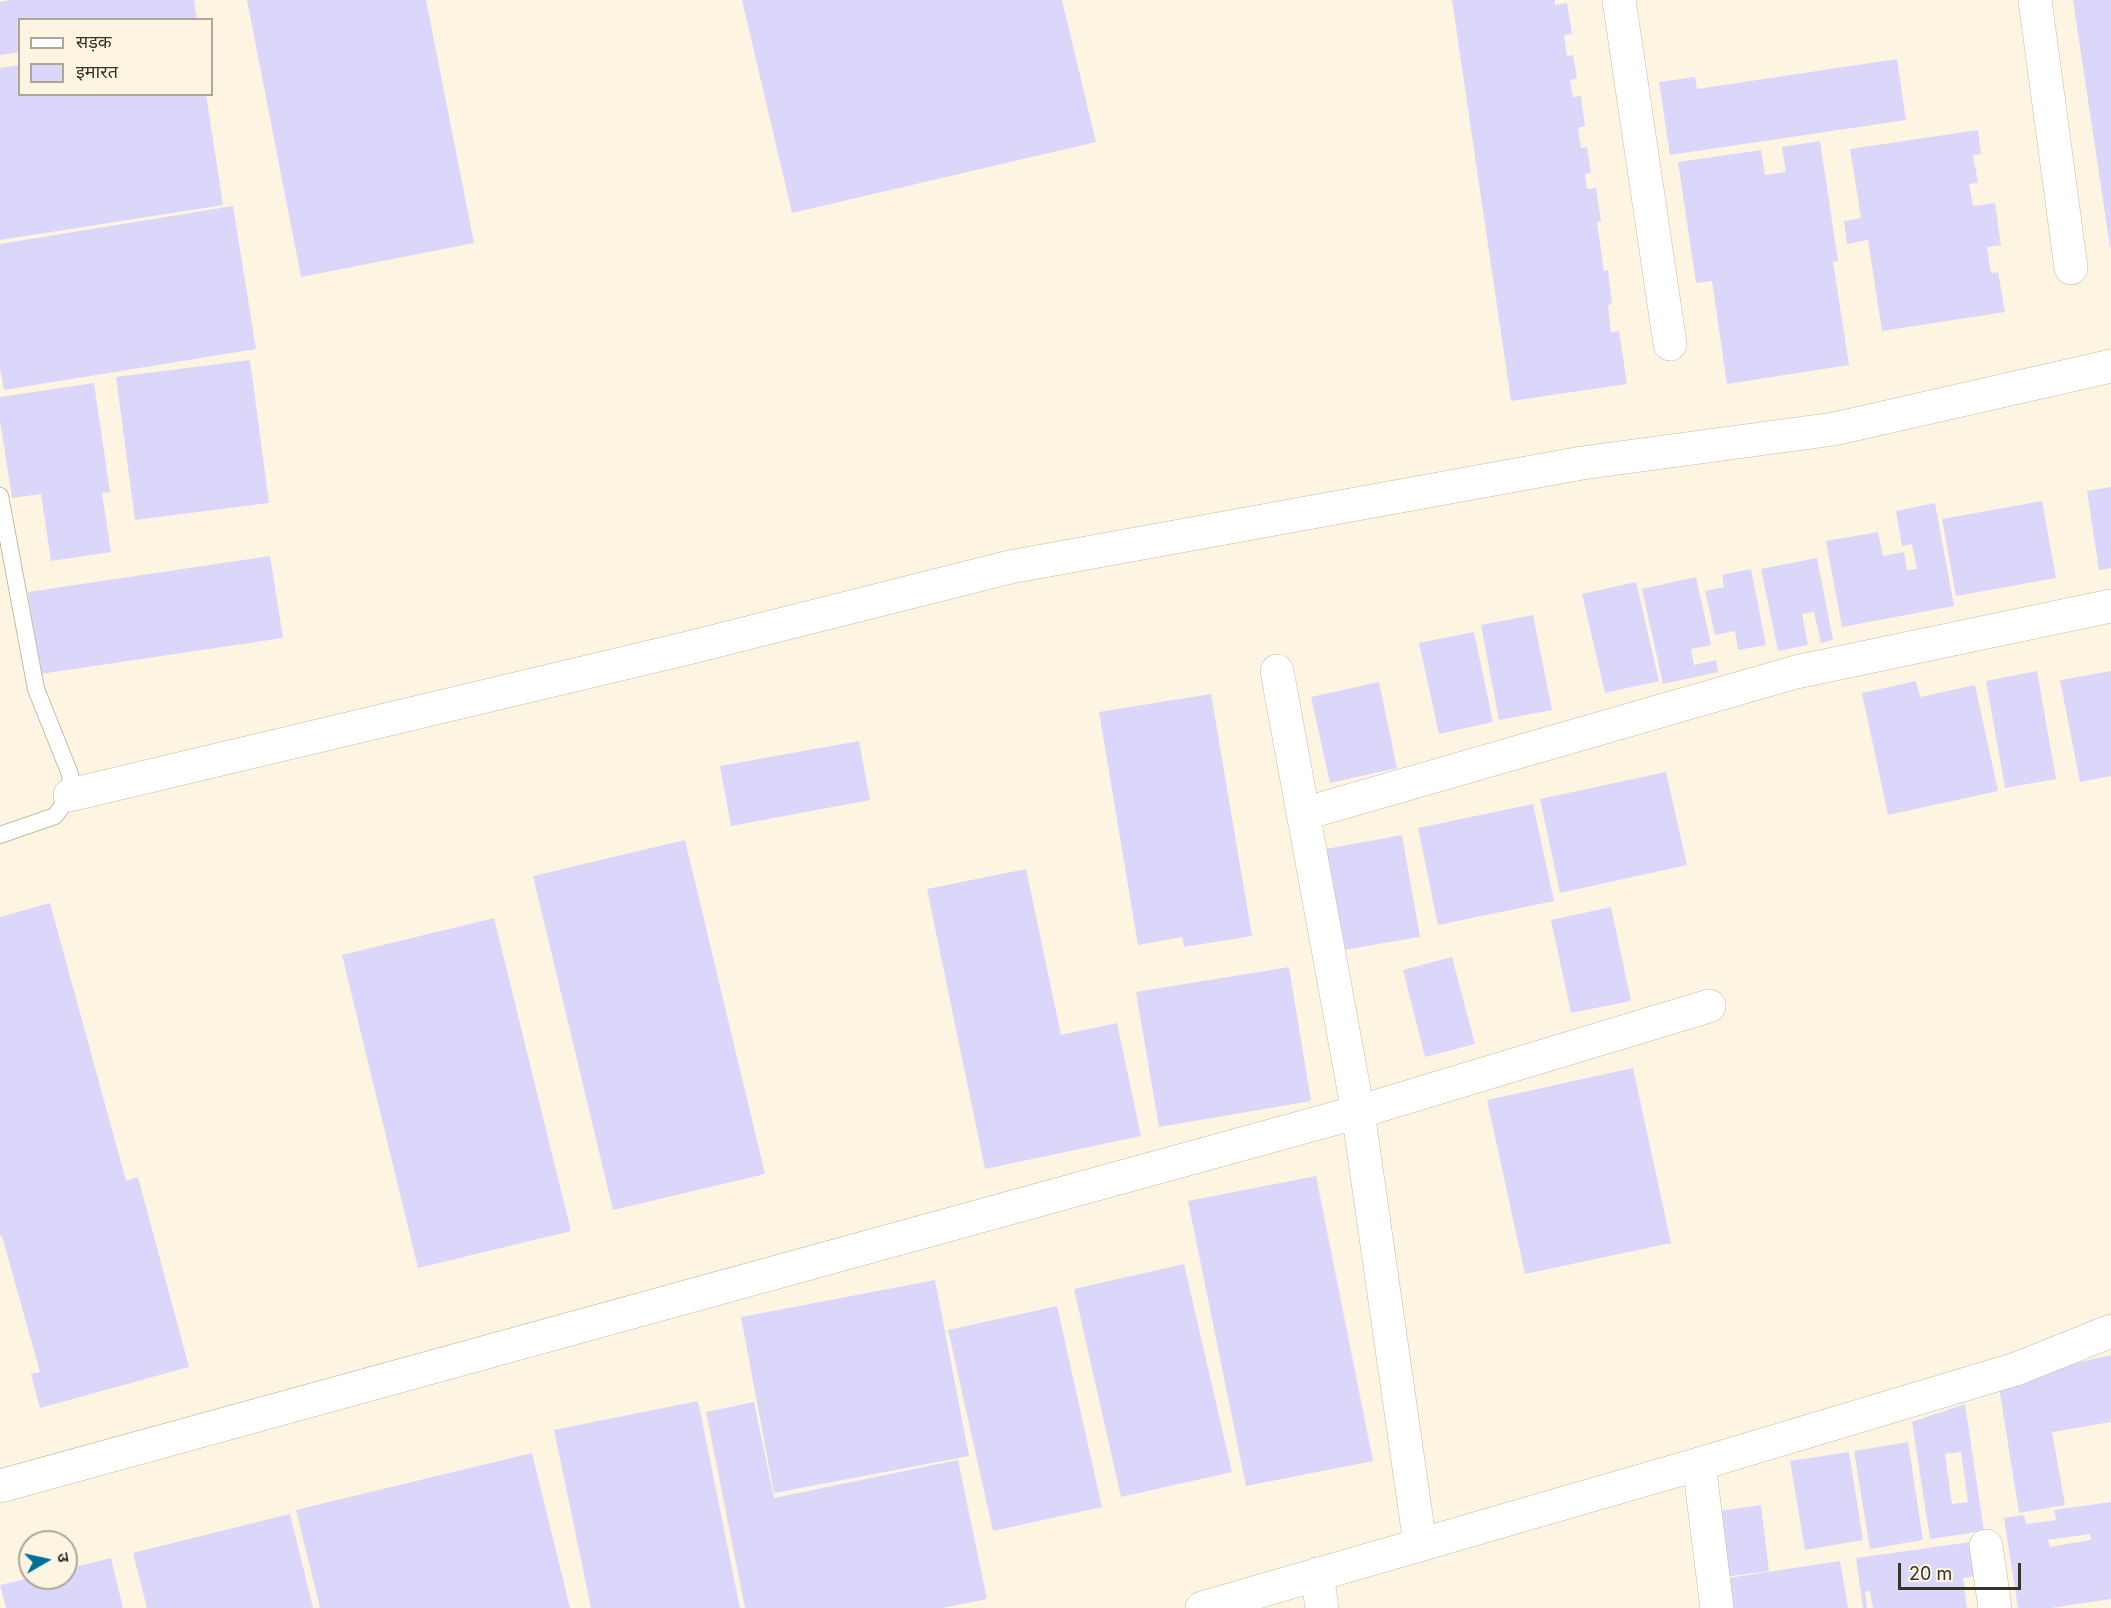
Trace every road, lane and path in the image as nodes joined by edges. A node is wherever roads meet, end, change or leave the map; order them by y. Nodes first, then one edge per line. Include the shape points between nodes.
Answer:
1 (1619, 0) edge
2 (2035, 0) edge
3 (2072, 268) dead end
4 (1670, 344) dead end
5 (2111, 366) edge
6 (0, 496) edge
7 (2111, 606) edge
8 (1277, 671) dead end
9 (70, 795) junction
10 (1303, 814) junction
11 (0, 835) edge
12 (1709, 1006) dead end
13 (1358, 1112) junction
14 (2111, 1331) edge
15 (1700, 1464) junction
16 (0, 1486) edge
17 (1420, 1544) junction
18 (1986, 1546) dead end
19 (1317, 1574) junction
20 (1203, 1608) edge
21 (1322, 1608) edge
22 (1718, 1608) edge
23 (1995, 1608) edge

1 - 4 street
2 - 3 street
5 - 9 street via 1834,429 1582,463 1010,567
6 - 9 lane via 36,689 70,774
7 - 10 street via 1796,672
8 - 10 street
9 - 11 lane via 55,816
10 - 13 street
12 - 13 street
13 - 16 street
13 - 17 street
14 - 15 street via 2016,1369
15 - 17 street
15 - 22 street
17 - 19 street
18 - 23 street
19 - 20 street
19 - 21 street

